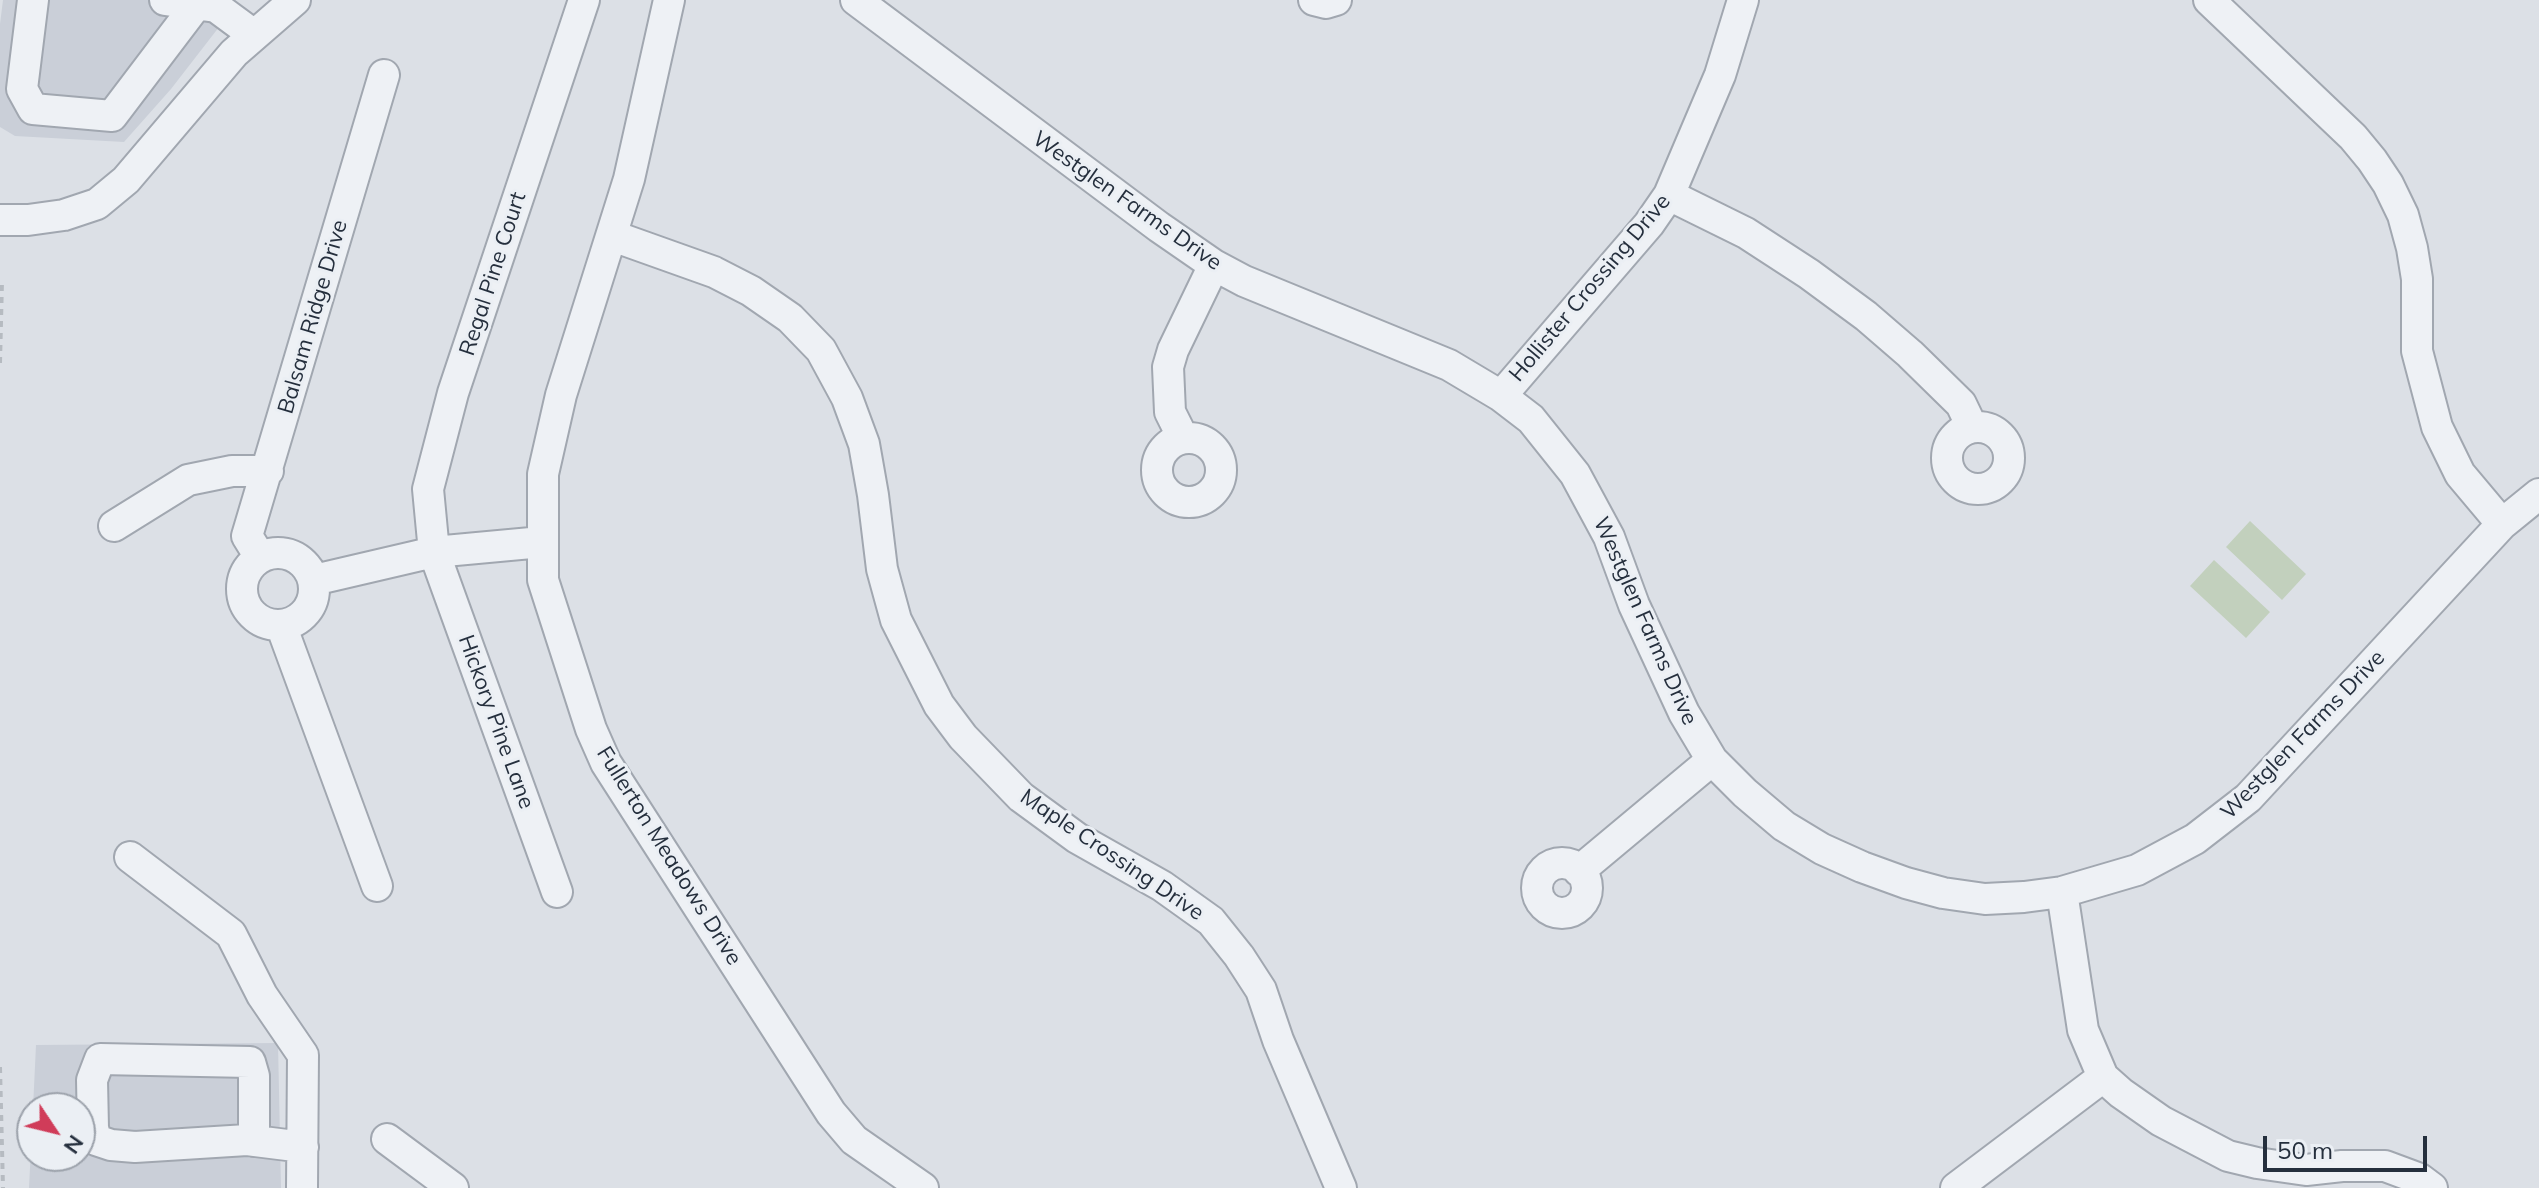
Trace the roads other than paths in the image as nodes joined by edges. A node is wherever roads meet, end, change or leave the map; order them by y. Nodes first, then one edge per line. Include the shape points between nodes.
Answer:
1 (33, 0) edge
2 (165, 0) edge
3 (295, 0) edge
4 (584, 0) edge
5 (669, 0) edge
6 (856, 0) edge
7 (1314, 0) edge
8 (1336, 0) edge
9 (1743, 0) edge
10 (2209, 0) edge
11 (197, 4) junction
12 (244, 44) junction
13 (384, 75) dead end
14 (1669, 195) junction
15 (0, 220) edge
16 (613, 236) junction
17 (1214, 265) junction
18 (1501, 396) junction
19 (1972, 427) dead end
20 (1183, 438) dead end
21 (268, 471) junction
22 (2539, 494) edge
23 (2502, 524) junction
24 (114, 526) dead end
25 (542, 542) junction
26 (434, 552) junction
27 (260, 557) junction
28 (314, 580) junction
29 (281, 625) junction
30 (1712, 760) junction
31 (130, 857) dead end
32 (1579, 871) dead end
33 (377, 886) dead end
34 (557, 892) dead end
35 (2062, 892) junction
36 (2103, 1077) junction
37 (387, 1139) dead end
38 (254, 1141) junction
39 (303, 1147) junction
40 (2307, 1179) edge
41 (302, 1188) edge
42 (453, 1188) edge
43 (923, 1188) edge
44 (1341, 1188) edge
45 (1956, 1188) edge
46 (2432, 1188) edge

1 - 11 street via 22,89 33,109 112,116
2 - 11 street
3 - 12 street
4 - 26 street, Regal Pine Court via 453,393 428,489
5 - 16 street, Fullerton Meadows Drive
6 - 17 street, Westglen Farms Drive
7 - 8 street
9 - 14 street, Hollister Crossing Drive via 1720,75
10 - 23 street via 2353,137 2388,184 2412,248 2417,351 2437,427 2460,474
11 - 12 street via 202,20
12 - 15 street via 126,180 97,204 64,215
13 - 21 street, Balsam Ridge Drive
14 - 18 street, Hollister Crossing Drive
14 - 19 street via 1746,233 1866,316 1961,404
16 - 25 street, Fullerton Meadows Drive via 561,395 543,474
16 - 44 street, Maple Crossing Drive via 751,291 790,318 821,350 864,444 882,569 896,620 939,705 1021,797 1211,921 1261,990
17 - 18 street, Westglen Farms Drive via 1449,365
17 - 20 street via 1168,367 1170,412
18 - 30 street, Westglen Farms Drive via 1531,419 1575,474 1609,537 1684,713
21 - 24 street via 232,471 188,480
21 - 27 street, Balsam Ridge Drive via 247,536
22 - 23 street, Westglen Farms Drive
23 - 35 street, Westglen Farms Drive via 2225,818 2137,870
25 - 26 street
25 - 43 street, Fullerton Meadows Drive via 543,580 606,763 831,1113 854,1140
26 - 28 street
26 - 34 street, Hickory Pine Lane
27 - 28 street via 281,552 294,556
27 - 29 street via 244,576 244,601 257,619
28 - 29 street via 304,615
29 - 33 street
30 - 32 street
30 - 35 street, Westglen Farms Drive via 1784,826 1862,867 1943,893 1985,899
31 - 39 street via 231,934 262,995 303,1055
35 - 36 street via 2083,1030
36 - 40 street via 2161,1121 2228,1156
36 - 45 street
37 - 42 street
38 - 38 street via 135,1147 96,1140 92,1080 100,1059 250,1062
38 - 39 street
39 - 41 street
40 - 46 street via 2342,1166 2385,1166

